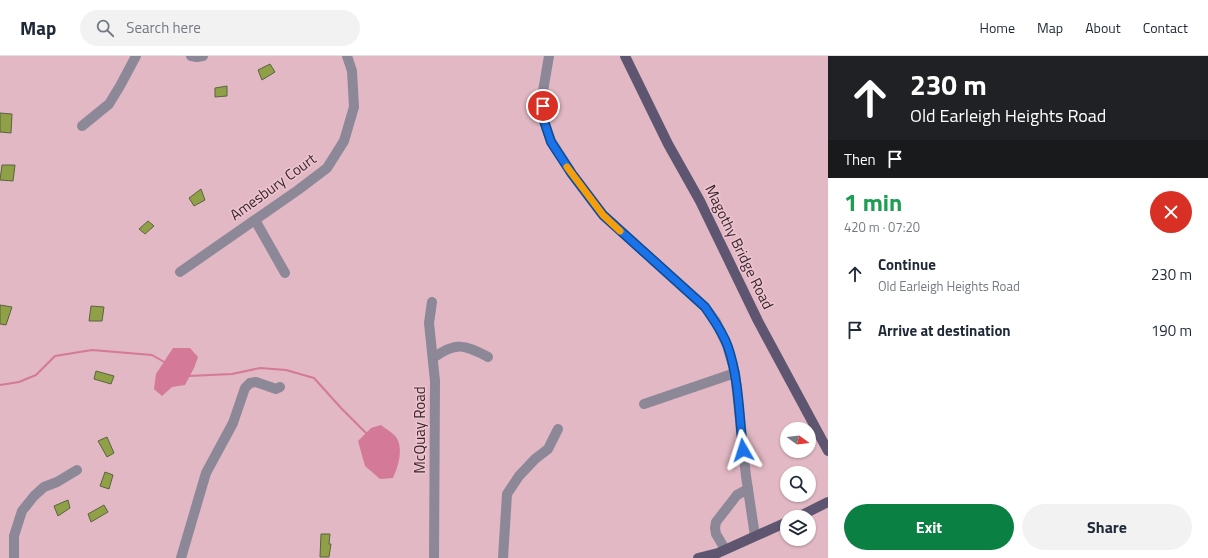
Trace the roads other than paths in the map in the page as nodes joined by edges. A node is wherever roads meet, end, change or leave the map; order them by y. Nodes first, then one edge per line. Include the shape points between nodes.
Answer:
1 (136, 56) edge
2 (191, 56) edge
3 (203, 56) edge
4 (347, 56) edge
5 (549, 56) edge
6 (625, 56) edge
7 (82, 126) dead end
8 (255, 220) junction
9 (180, 272) dead end
10 (285, 273) dead end
11 (432, 302) dead end
12 (488, 357) dead end
13 (433, 358) junction
14 (735, 373) junction
15 (280, 387) dead end
16 (644, 404) dead end
17 (558, 429) dead end
18 (828, 451) edge
19 (78, 470) dead end
20 (748, 489) junction
21 (828, 502) edge
22 (812, 510) edge
23 (780, 525) edge
24 (755, 536) junction
25 (725, 549) junction
26 (14, 558) edge
27 (181, 558) edge
28 (434, 558) edge
29 (503, 558) edge
30 (698, 558) edge

1 - 7 street via 109,104
2 - 3 street
4 - 8 street, Amesbury Court via 352,71 354,107 344,141 328,168
5 - 14 street via 543,91 544,121 551,142 603,215 705,307 716,322 727,345
6 - 18 main road, Magothy Bridge Road via 758,321
8 - 9 street, Amesbury Court
8 - 10 street
11 - 13 street, McQuay Road via 430,323
12 - 13 street via 463,346 452,347
13 - 28 street, McQuay Road
14 - 16 street
14 - 20 street
15 - 27 street via 276,389 256,382 245,388 233,423 206,473
17 - 29 street via 548,449 518,476 507,494
19 - 26 street via 44,487 22,511 14,536
20 - 24 street
20 - 25 street via 737,495 716,522 716,534
21 - 22 main road
23 - 24 main road
24 - 25 main road
25 - 30 main road

